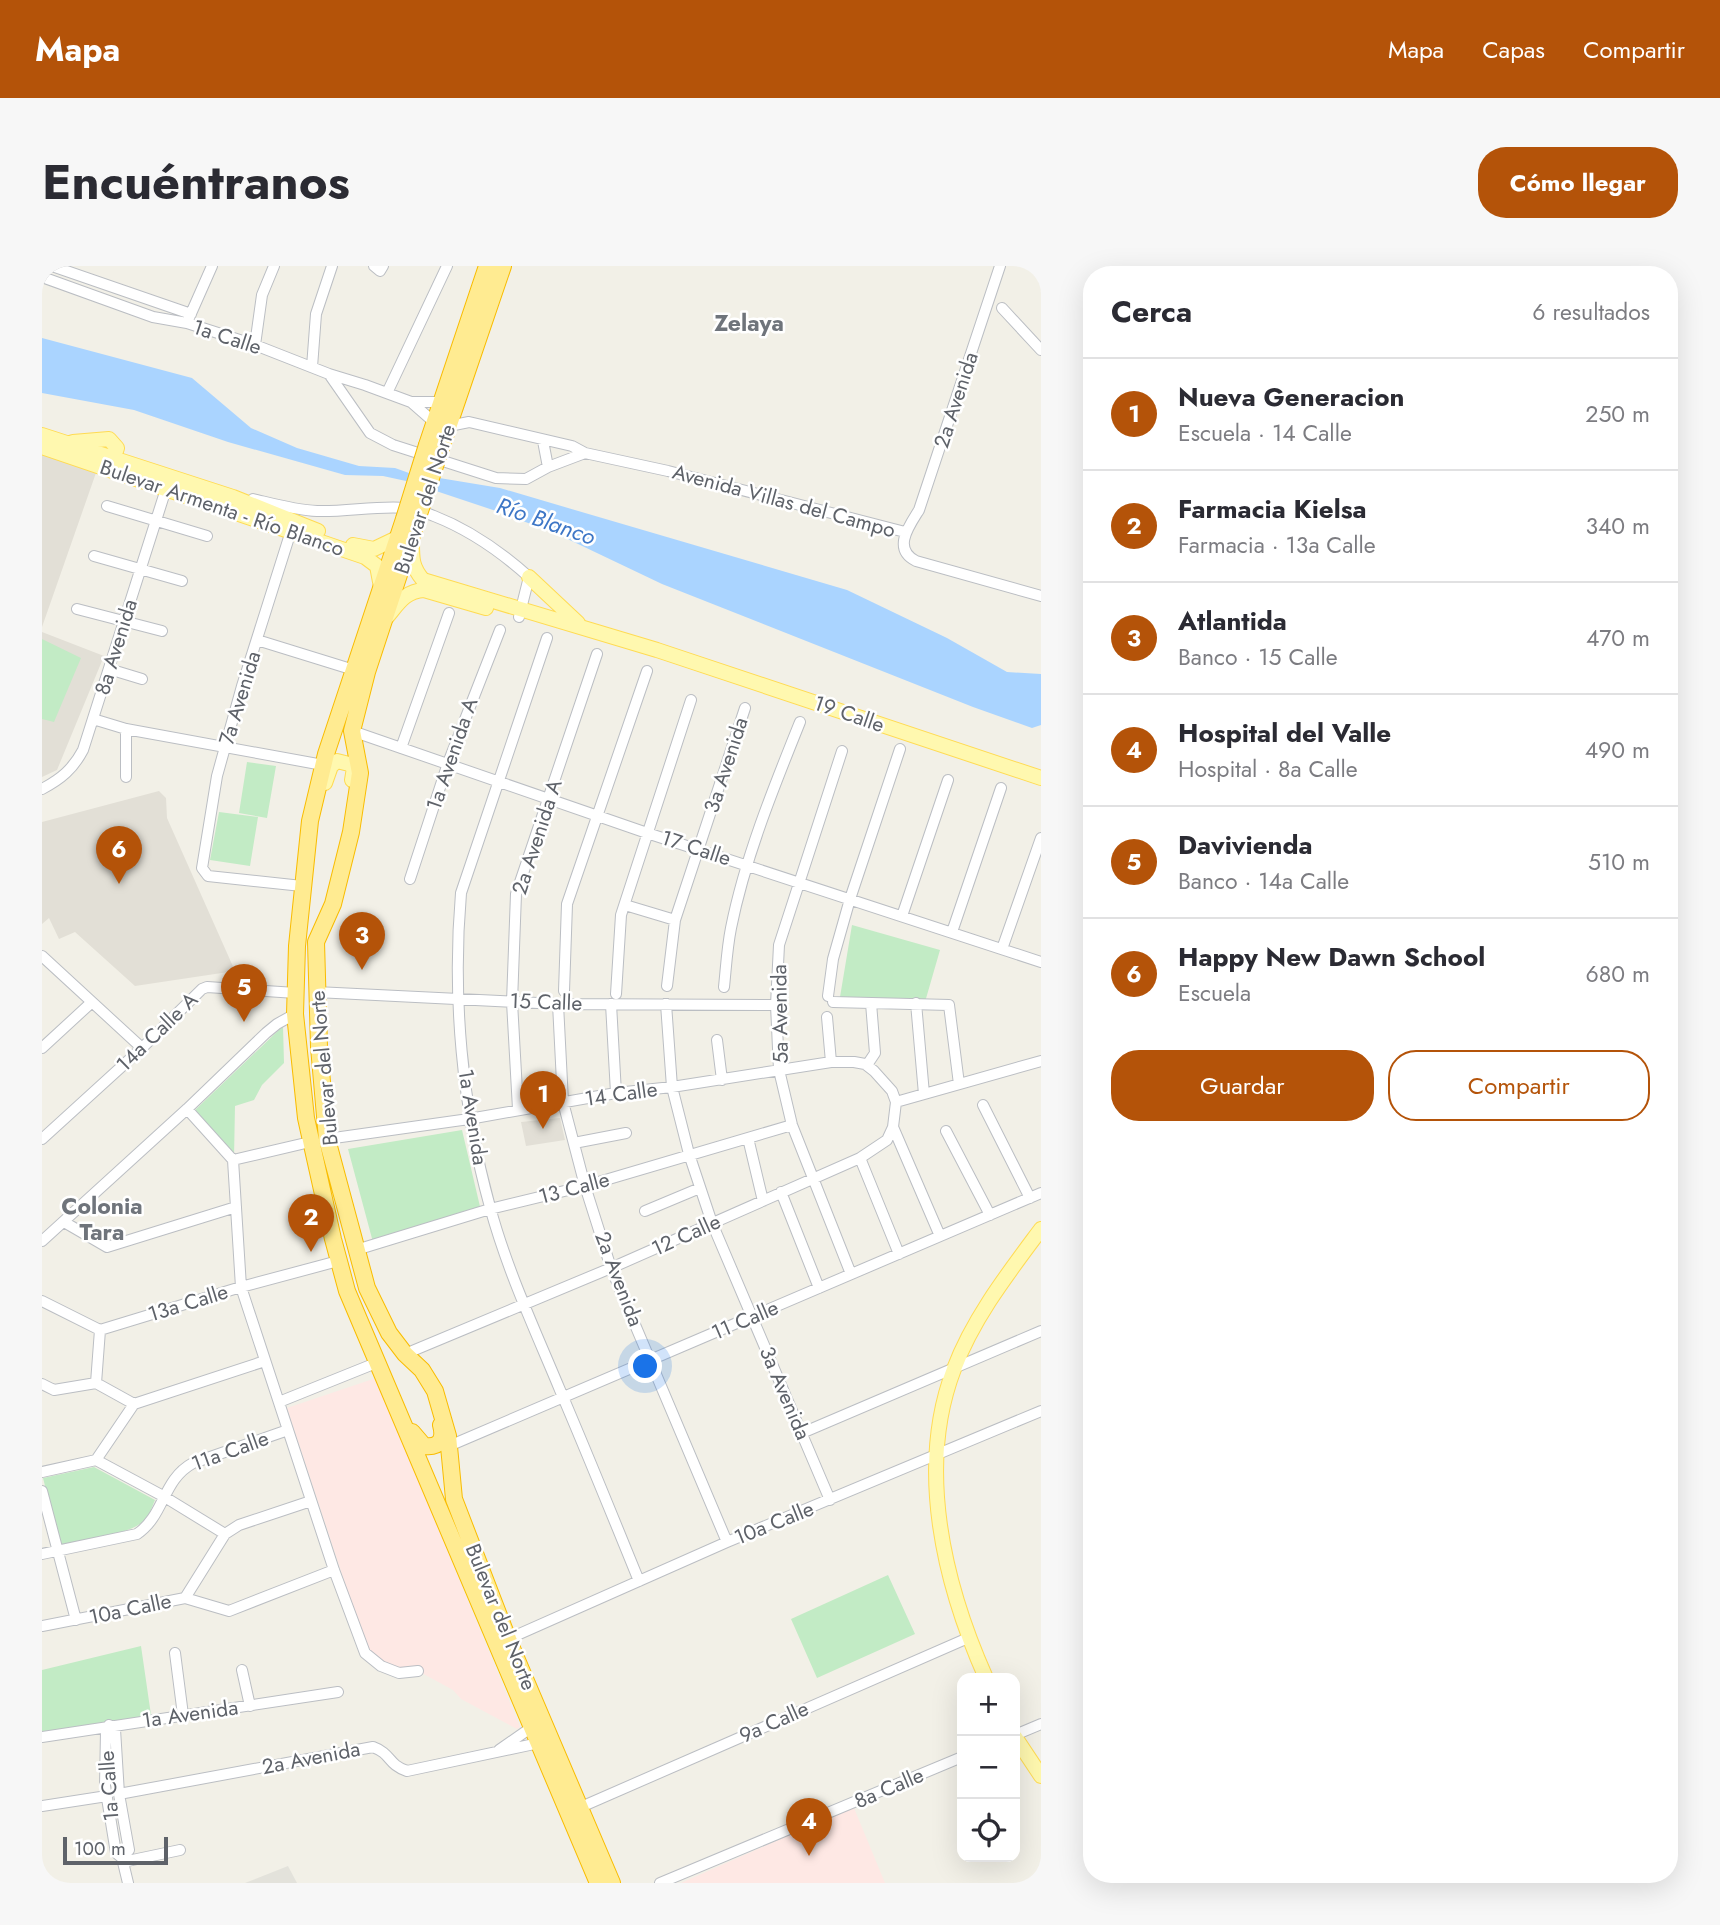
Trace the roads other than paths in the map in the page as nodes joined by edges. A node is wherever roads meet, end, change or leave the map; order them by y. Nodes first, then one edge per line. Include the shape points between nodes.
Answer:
1 (52, 266) edge
2 (212, 266) edge
3 (274, 266) edge
4 (332, 266) edge
5 (447, 266) edge
6 (487, 266) edge
7 (503, 266) edge
8 (1000, 266) edge
9 (80, 270) edge
10 (42, 277) edge
11 (1002, 308) dead end
12 (189, 318) junction
13 (255, 345) junction
14 (1041, 350) edge
15 (312, 367) junction
16 (329, 374) junction
17 (365, 385) junction
18 (387, 393) junction
19 (350, 402) junction
20 (411, 402) junction
21 (449, 405) junction
22 (469, 422) junction
23 (442, 424) junction
24 (42, 435) edge
25 (543, 441) junction
26 (42, 444) edge
27 (585, 453) junction
28 (114, 457) junction
29 (548, 467) junction
30 (166, 489) junction
31 (233, 497) junction
32 (107, 506) dead end
33 (328, 511) junction
34 (242, 514) junction
35 (155, 522) junction
36 (311, 529) junction
37 (407, 530) junction
38 (291, 531) junction
39 (905, 532) junction
40 (207, 536) dead end
41 (372, 554) junction
42 (94, 556) dead end
43 (140, 569) junction
44 (529, 577) junction
45 (182, 581) dead end
46 (381, 589) junction
47 (1041, 596) edge
48 (77, 608) dead end
49 (449, 613) dead end
50 (521, 613) junction
51 (387, 617) junction
52 (124, 621) junction
53 (581, 626) junction
54 (162, 631) dead end
55 (500, 631) dead end
56 (547, 638) dead end
57 (257, 640) junction
58 (657, 650) junction
59 (597, 654) dead end
60 (109, 669) junction
61 (354, 670) junction
62 (648, 671) dead end
63 (142, 679) dead end
64 (691, 700) dead end
65 (745, 708) dead end
66 (93, 719) junction
67 (800, 722) dead end
68 (126, 729) junction
69 (352, 731) junction
70 (225, 747) junction
71 (401, 748) junction
72 (900, 749) dead end
73 (842, 751) dead end
74 (447, 763) junction
75 (323, 765) junction
76 (126, 777) dead end
77 (1041, 778) edge
78 (948, 780) dead end
79 (499, 782) junction
80 (1001, 788) dead end
81 (42, 789) edge
82 (550, 798) junction
83 (598, 815) junction
84 (647, 833) junction
85 (1041, 838) edge
86 (698, 849) junction
87 (748, 865) junction
88 (411, 879) dead end
89 (799, 883) junction
90 (302, 886) junction
91 (850, 899) junction
92 (625, 905) junction
93 (902, 916) junction
94 (675, 920) junction
95 (953, 932) junction
96 (316, 942) junction
97 (297, 946) junction
98 (1002, 949) junction
99 (43, 958) edge
100 (1041, 962) edge
101 (667, 985) dead end
102 (724, 988) dead end
103 (564, 991) dead end
104 (316, 992) junction
105 (296, 993) junction
106 (614, 999) junction
107 (459, 1000) junction
108 (92, 1002) junction
109 (512, 1002) junction
110 (871, 1003) junction
111 (916, 1003) junction
112 (558, 1004) junction
113 (666, 1004) junction
114 (776, 1004) junction
115 (296, 1014) junction
116 (827, 1017) dead end
117 (717, 1040) dead end
118 (42, 1048) edge
119 (142, 1048) junction
120 (1041, 1061) edge
121 (831, 1062) junction
122 (867, 1065) junction
123 (779, 1070) junction
124 (722, 1080) junction
125 (959, 1084) junction
126 (672, 1087) junction
127 (617, 1093) junction
128 (924, 1094) junction
129 (563, 1102) junction
130 (896, 1102) junction
131 (983, 1105) dead end
132 (518, 1109) junction
133 (187, 1110) junction
134 (306, 1112) junction
135 (469, 1119) junction
136 (792, 1125) junction
137 (893, 1127) junction
138 (946, 1132) dead end
139 (626, 1133) dead end
140 (748, 1138) junction
141 (42, 1139) edge
142 (327, 1139) junction
143 (310, 1142) junction
144 (574, 1143) junction
145 (689, 1154) junction
146 (860, 1158) junction
147 (233, 1160) junction
148 (814, 1179) junction
149 (585, 1186) junction
150 (700, 1188) junction
151 (780, 1192) junction
152 (1036, 1196) edge
153 (763, 1201) junction
154 (236, 1207) junction
155 (490, 1209) junction
156 (645, 1211) dead end
157 (990, 1215) junction
158 (64, 1223) junction
159 (712, 1223) junction
160 (1041, 1229) edge
161 (940, 1236) junction
162 (42, 1241) edge
163 (356, 1250) junction
164 (899, 1254) junction
165 (338, 1261) junction
166 (611, 1268) junction
167 (851, 1274) junction
168 (241, 1287) junction
169 (367, 1288) junction
170 (819, 1288) junction
171 (42, 1301) edge
172 (523, 1304) junction
173 (752, 1316) junction
174 (100, 1330) junction
175 (1041, 1331) edge
176 (405, 1354) junction
177 (651, 1359) junction
178 (265, 1361) junction
179 (376, 1363) junction
180 (954, 1368) junction
181 (96, 1383) junction
182 (42, 1384) edge
183 (563, 1397) junction
184 (279, 1402) junction
185 (134, 1404) junction
186 (1041, 1411) edge
187 (288, 1430) junction
188 (802, 1433) junction
189 (449, 1446) junction
190 (936, 1455) junction
191 (96, 1460) junction
192 (42, 1472) edge
193 (42, 1491) edge
194 (163, 1496) junction
195 (830, 1500) junction
196 (311, 1501) junction
197 (225, 1534) junction
198 (727, 1542) junction
199 (57, 1551) junction
200 (42, 1554) edge
201 (334, 1570) junction
202 (639, 1581) junction
203 (185, 1598) junction
204 (76, 1620) junction
205 (42, 1626) edge
206 (968, 1638) junction
207 (508, 1639) junction
208 (175, 1653) dead end
209 (242, 1670) dead end
210 (418, 1671) dead end
211 (984, 1673) edge
212 (338, 1692) dead end
213 (250, 1706) junction
214 (183, 1715) junction
215 (1041, 1724) edge
216 (109, 1725) junction
217 (532, 1727) junction
218 (1020, 1734) edge
219 (42, 1737) edge
220 (539, 1743) junction
221 (1020, 1744) edge
222 (494, 1754) junction
223 (957, 1759) edge
224 (1041, 1776) edge
225 (119, 1794) junction
226 (107, 1796) junction
227 (42, 1806) edge
228 (581, 1807) junction
229 (180, 1850) dead end
230 (122, 1860) junction
231 (592, 1875) edge
232 (128, 1883) edge
233 (598, 1883) edge
234 (612, 1883) edge
235 (660, 1883) edge

1 - 9 street
2 - 12 street
3 - 13 street via 262,295
4 - 15 street via 316,314
5 - 18 street
6 - 21 highway, Bulevar del Norte
7 - 21 highway, Bulevar del Norte
8 - 39 street, 2a Avenida via 919,510
9 - 12 street
10 - 12 street, 1a Calle via 153,317
11 - 14 street
12 - 13 street, 1a Calle
13 - 15 street, 1a Calle
15 - 16 street, 1a Calle
16 - 17 street, 1a Calle
16 - 19 street
17 - 18 street, 1a Calle
17 - 19 street
18 - 20 street, 1a Calle
19 - 29 street via 366,429 393,445 496,478 526,479
20 - 21 street, 1a Calle
20 - 23 street, 1a Calle
21 - 22 street
21 - 23 highway, Bulevar del Norte
22 - 23 street, Avenida Villas del Campo
22 - 25 street, Avenida Villas del Campo
23 - 37 highway, Bulevar del Norte, bridge
24 - 28 main road, Bulevar Armenta - Río Blanco
25 - 27 street, Avenida Villas del Campo
25 - 29 street
26 - 28 main road via 101,463
26 - 30 main road, Bulevar Armenta - Río Blanco
27 - 29 street
27 - 39 street, Avenida Villas del Campo
28 - 31 main road, Bulevar Armenta - Río Blanco
30 - 34 main road, Bulevar Armenta - Río Blanco
30 - 35 street, 8a Avenida
31 - 33 street
31 - 36 main road, Bulevar Armenta - Río Blanco
32 - 35 street
33 - 36 street
33 - 44 street via 412,508 460,526
34 - 36 main road via 254,512
34 - 38 main road, Bulevar Armenta - Río Blanco
35 - 40 street
35 - 43 street, 8a Avenida
36 - 41 main road, Bulevar Armenta - Río Blanco
37 - 41 main road, Bulevar Armenta - Río Blanco
37 - 46 highway, Bulevar del Norte
37 - 50 main road, 19 Calle via 414,570 423,580
37 - 51 highway, Bulevar del Norte
38 - 41 main road, Bulevar Armenta - Río Blanco
38 - 57 street, 7a Avenida
39 - 47 street, Avenida Villas del Campo via 905,550 916,561
41 - 46 main road, Bulevar Armenta - Río Blanco
42 - 43 street
43 - 45 street
43 - 52 street, 8a Avenida
44 - 50 street
44 - 53 main road
46 - 61 highway, Bulevar del Norte
48 - 52 street
49 - 71 street
50 - 51 main road, 19 Calle via 424,590 406,594
50 - 53 main road, 19 Calle
50 - 58 main road, 19 Calle via 618,645
51 - 69 highway, Bulevar del Norte
52 - 54 street
52 - 60 street, 8a Avenida
53 - 58 main road, 19 Calle
55 - 74 street, 1a Avenida A
56 - 79 street, 1a Avenida
57 - 61 street
57 - 70 street, 7a Avenida
58 - 77 main road, 19 Calle
59 - 82 street, 2a Avenida A
60 - 63 street
60 - 66 street, 8a Avenida
61 - 75 highway, Bulevar del Norte
62 - 83 street
64 - 84 street
65 - 86 street, 3a Avenida
66 - 68 street
66 - 81 street, 8a Avenida via 76,765
67 - 87 street
68 - 70 street
68 - 76 street
69 - 71 street, 17 Calle
69 - 96 highway, Bulevar del Norte via 360,773 351,832 332,904
70 - 75 street
70 - 90 street, 7a Avenida via 202,868 208,876
71 - 74 street, 17 Calle
72 - 91 street
73 - 89 street, 5a Avenida
74 - 79 street, 17 Calle
74 - 88 street, 1a Avenida A
75 - 90 highway, Bulevar del Norte
78 - 93 street
79 - 82 street, 17 Calle
79 - 107 street, 1a Avenida via 461,893
80 - 95 street
82 - 83 street, 17 Calle
82 - 109 street, 2a Avenida A via 516,894
83 - 84 street, 17 Calle
83 - 103 street via 567,904
84 - 86 street, 17 Calle
84 - 92 street
85 - 98 street
86 - 87 street, 17 Calle
86 - 94 street, 3a Avenida
87 - 89 street, 17 Calle
87 - 102 street via 731,928
89 - 91 street, 17 Calle
89 - 114 street, 5a Avenida via 779,945
90 - 97 highway, Bulevar del Norte
91 - 93 street, 17 Calle
91 - 110 street via 834,959 831,999
92 - 94 street
92 - 106 street
93 - 95 street, 17 Calle
94 - 101 street, 3a Avenida
95 - 98 street, 17 Calle
96 - 97 main road via 353,778 354,768 337,761 326,776
96 - 104 highway, Bulevar del Norte
97 - 105 highway, Bulevar del Norte
98 - 100 street, 17 Calle
99 - 108 street
104 - 107 street, 15 Calle
104 - 142 highway, Bulevar del Norte
105 - 115 highway, Bulevar del Norte
105 - 119 street, 14a Calle A via 207,987
106 - 112 street, 15 Calle
106 - 113 street, 15 Calle
106 - 127 street
107 - 109 street, 15 Calle
107 - 135 street, 1a Avenida
108 - 118 street
108 - 119 street
109 - 112 street, 15 Calle
109 - 132 street, 2a Avenida A
110 - 111 street
110 - 122 street via 875,1053
111 - 125 street via 946,1003 951,1008
111 - 128 street
112 - 129 street, 2a Avenida
113 - 114 street, 15 Calle
113 - 126 street, 3a Avenida
114 - 123 street, 5a Avenida
115 - 133 street via 266,1033
115 - 134 highway, Bulevar del Norte
116 - 121 street
117 - 124 street
119 - 141 street, 14a Calle A
120 - 125 street
121 - 122 street, 14 Calle
121 - 123 street, 14 Calle
122 - 130 street via 885,1082
123 - 124 street, 14 Calle
123 - 136 street, 5a Avenida
124 - 126 street, 14 Calle
125 - 128 street
126 - 127 street, 14 Calle
126 - 145 street, 3a Avenida
127 - 129 street, 14 Calle
128 - 130 street
129 - 132 street, 14 Calle
129 - 144 street, 2a Avenida
130 - 137 street
131 - 152 street
132 - 135 street, 14 Calle
133 - 147 street
133 - 158 street
134 - 143 highway, Bulevar del Norte
134 - 169 highway via 344,1271 368,1334 403,1417 424,1447 437,1445 442,1428 429,1394 388,1341
135 - 142 street, 14 Calle
135 - 155 street, 1a Avenida
136 - 140 street, 13 Calle
136 - 148 street, 5a Avenida
137 - 146 street, 12 Calle via 887,1140
137 - 161 street
138 - 157 street
139 - 144 street
140 - 145 street, 13 Calle
140 - 153 street
142 - 163 highway, Bulevar del Norte
143 - 147 street
143 - 165 highway, Bulevar del Norte
144 - 149 street, 2a Avenida
145 - 149 street, 13 Calle
145 - 150 street, 3a Avenida
146 - 148 street, 12 Calle
146 - 164 street
147 - 154 street
148 - 151 street, 12 Calle
148 - 167 street, 5a Avenida
149 - 155 street, 13 Calle
149 - 166 street, 2a Avenida
150 - 156 street
150 - 159 street, 3a Avenida
151 - 153 street, 12 Calle
151 - 170 street
152 - 157 street, 11 Calle
153 - 159 street, 12 Calle
154 - 158 street via 107,1247
154 - 168 street
155 - 163 street, 13 Calle
155 - 172 street, 1a Avenida
157 - 161 street, 11 Calle
158 - 162 street
159 - 166 street, 12 Calle
159 - 173 street, 3a Avenida
160 - 180 main road via 979,1318
161 - 164 street, 11 Calle
163 - 169 highway, Bulevar del Norte
164 - 167 street, 11 Calle
165 - 168 street, 13a Calle
165 - 179 highway, Bulevar del Norte
166 - 172 street, 12 Calle
166 - 177 street, 2a Avenida
167 - 170 street, 11 Calle
168 - 174 street, 13a Calle
168 - 178 street
169 - 176 highway, Bulevar del Norte
170 - 173 street, 11 Calle
171 - 174 street
172 - 176 street, 12 Calle
172 - 183 street, 1a Avenida
173 - 177 street, 11 Calle
173 - 188 street, 3a Avenida
174 - 181 street
175 - 180 street
176 - 189 highway, Bulevar del Norte via 435,1391
177 - 183 street, 11 Calle
177 - 198 street, 2a Avenida
178 - 184 street
178 - 185 street
179 - 184 street
179 - 217 highway, Bulevar del Norte
180 - 188 street
180 - 190 main road via 944,1397
181 - 182 street via 54,1390
181 - 185 street
183 - 189 street, 11 Calle
183 - 202 street, 1a Avenida
184 - 187 street
185 - 191 street
186 - 190 street, 10a Calle
187 - 194 street, 11a Calle via 183,1468
187 - 196 street
188 - 195 street, 3a Avenida
189 - 207 highway, Bulevar del Norte via 454,1499
190 - 195 street, 10a Calle
190 - 206 main road via 940,1525 951,1585
191 - 192 street
191 - 194 street
193 - 199 street
194 - 197 street
194 - 199 street, 11a Calle via 156,1516 137,1534
195 - 198 street, 10a Calle
196 - 197 street
196 - 201 street
197 - 203 street
198 - 202 street, 10a Calle
199 - 200 street, 11a Calle
199 - 204 street
201 - 203 street, 10a Calle via 229,1611
201 - 210 street via 365,1653 399,1673
202 - 207 street, 10a Calle
203 - 204 street, 10a Calle
204 - 205 street, 10a Calle
206 - 211 main road
206 - 228 street, 9a Calle
207 - 228 highway, Bulevar del Norte
208 - 214 street
209 - 213 street
212 - 213 street, 1a Avenida
213 - 214 street, 1a Avenida
214 - 216 street, 1a Avenida
215 - 218 street
216 - 219 street, 1a Avenida
216 - 225 street, 1a Calle via 115,1730
216 - 226 street, 1a Calle
217 - 220 highway, Bulevar del Norte
217 - 222 street, 2a Avenida
220 - 222 street, 2a Avenida
220 - 231 highway, Bulevar del Norte
221 - 224 main road
222 - 225 street, 2a Avenida via 407,1771 373,1747
223 - 235 street, 8a Calle
225 - 226 street, 2a Avenida via 113,1800
225 - 230 street, 1a Calle via 129,1850
226 - 227 street, 2a Avenida
226 - 230 street, 1a Calle via 116,1853
228 - 234 highway, Bulevar del Norte
229 - 230 street
230 - 232 street, 1a Calle
231 - 233 highway, Bulevar del Norte

